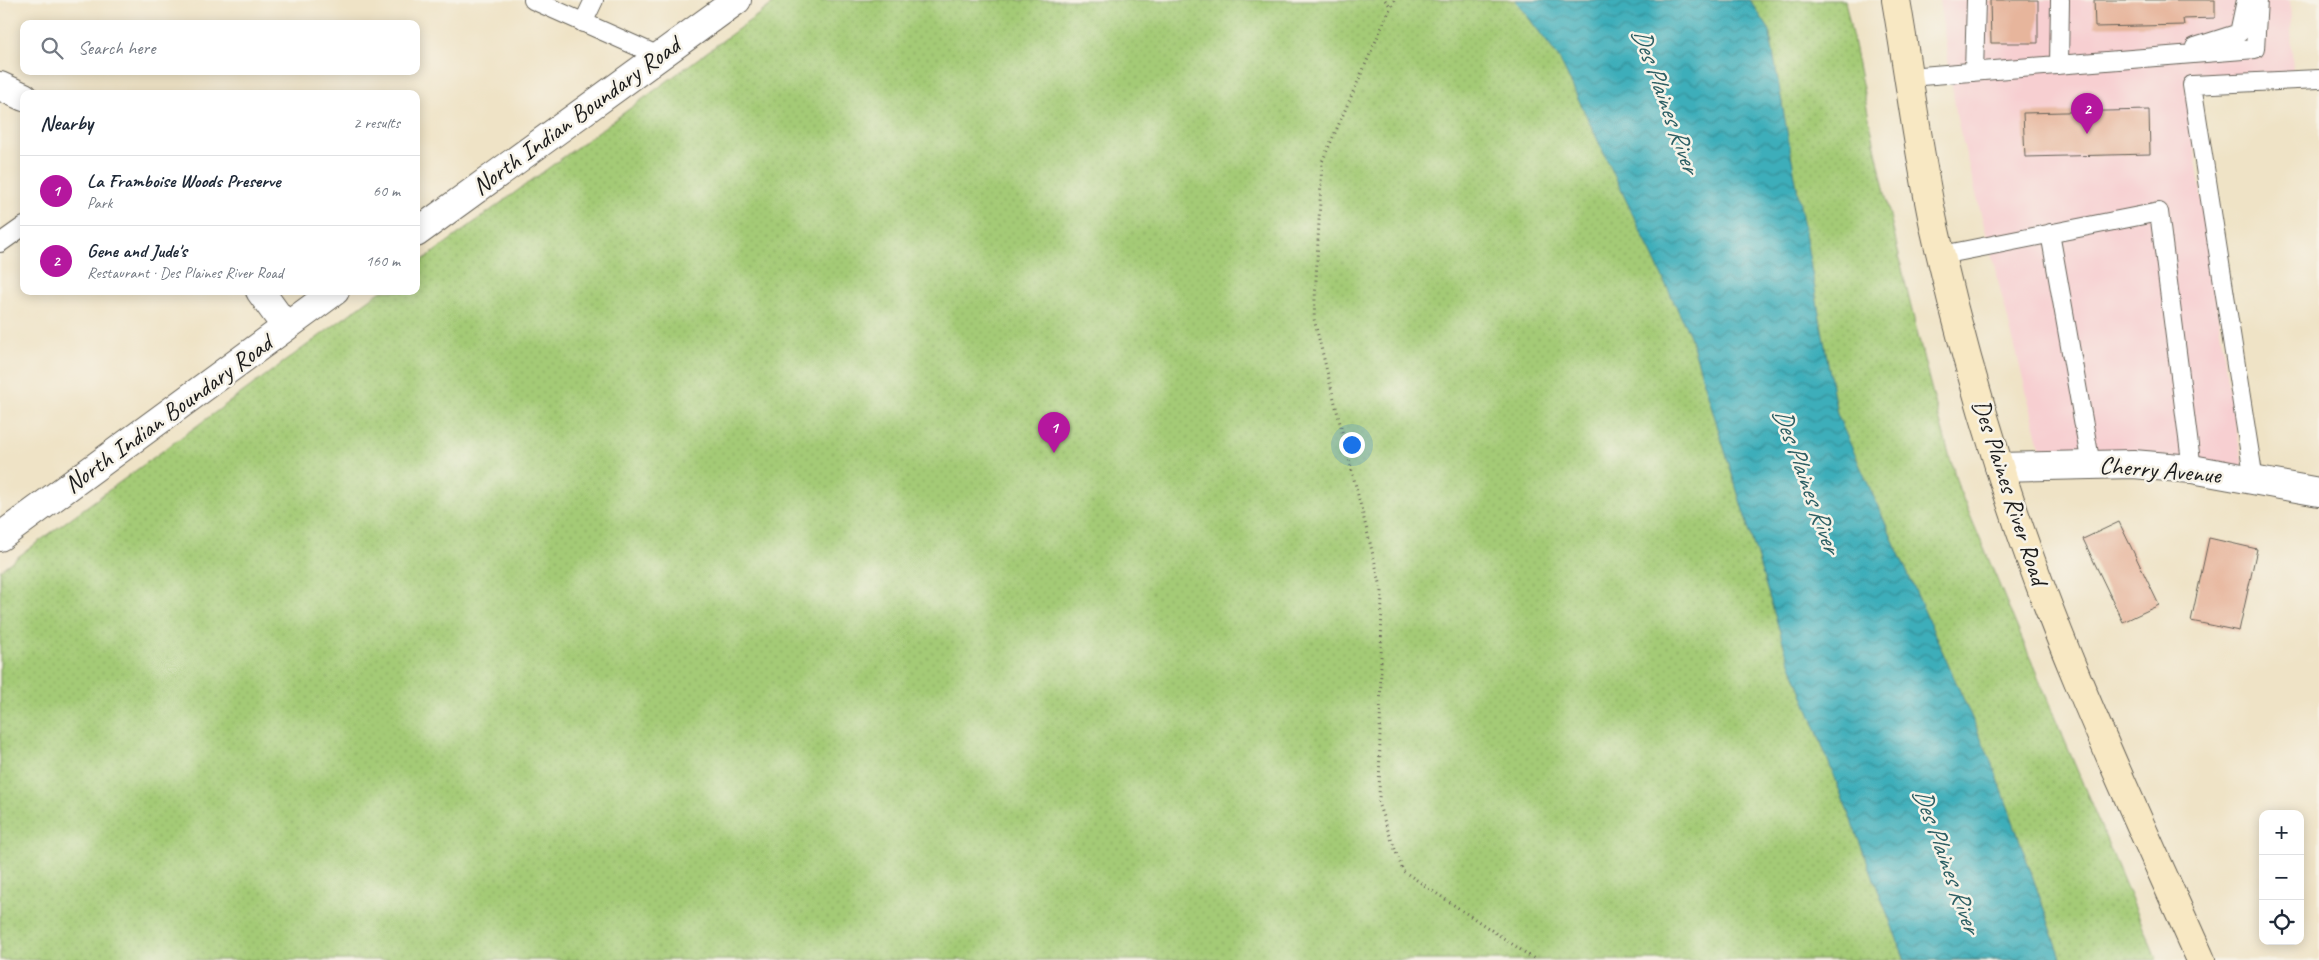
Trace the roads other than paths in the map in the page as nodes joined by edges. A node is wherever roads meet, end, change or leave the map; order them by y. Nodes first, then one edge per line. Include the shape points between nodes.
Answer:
1 (533, 0) edge
2 (594, 0) edge
3 (737, 0) edge
4 (1896, 0) edge
5 (1976, 0) edge
6 (2060, 0) edge
7 (2246, 0) edge
8 (2258, 0) edge
9 (583, 22) junction
10 (659, 56) junction
11 (2166, 56) junction
12 (2059, 65) junction
13 (1974, 72) junction
14 (1909, 77) junction
15 (2319, 79) edge
16 (0, 86) edge
17 (20, 95) edge
18 (20, 229) edge
19 (420, 229) edge
20 (2050, 233) junction
21 (0, 244) edge
22 (1942, 255) junction
23 (263, 295) edge
24 (330, 295) edge
25 (286, 327) junction
26 (2090, 464) junction
27 (1999, 466) junction
28 (2192, 469) junction
29 (2254, 480) junction
30 (2319, 492) edge
31 (0, 537) edge
32 (2201, 960) edge

1 - 9 lane
2 - 9 lane
3 - 10 street, North Indian Boundary Road
4 - 14 main road, Des Plaines River Road
5 - 13 lane
6 - 12 lane
7 - 11 lane via 2239,32
8 - 11 lane via 2255,49
9 - 10 lane
10 - 19 street, North Indian Boundary Road
11 - 12 lane
12 - 13 lane
13 - 14 lane
14 - 22 main road, Des Plaines River Road
15 - 29 lane via 2192,85
16 - 17 street
18 - 21 lane
20 - 22 lane
20 - 26 lane
20 - 28 lane via 2159,212
22 - 27 main road, Des Plaines River Road
23 - 25 street
24 - 25 street, North Indian Boundary Road
25 - 31 street, North Indian Boundary Road
26 - 27 street, Cherry Avenue
26 - 28 street, Cherry Avenue
27 - 32 main road, Des Plaines River Road via 2073,672
28 - 29 street, Cherry Avenue
29 - 30 street, Cherry Avenue

